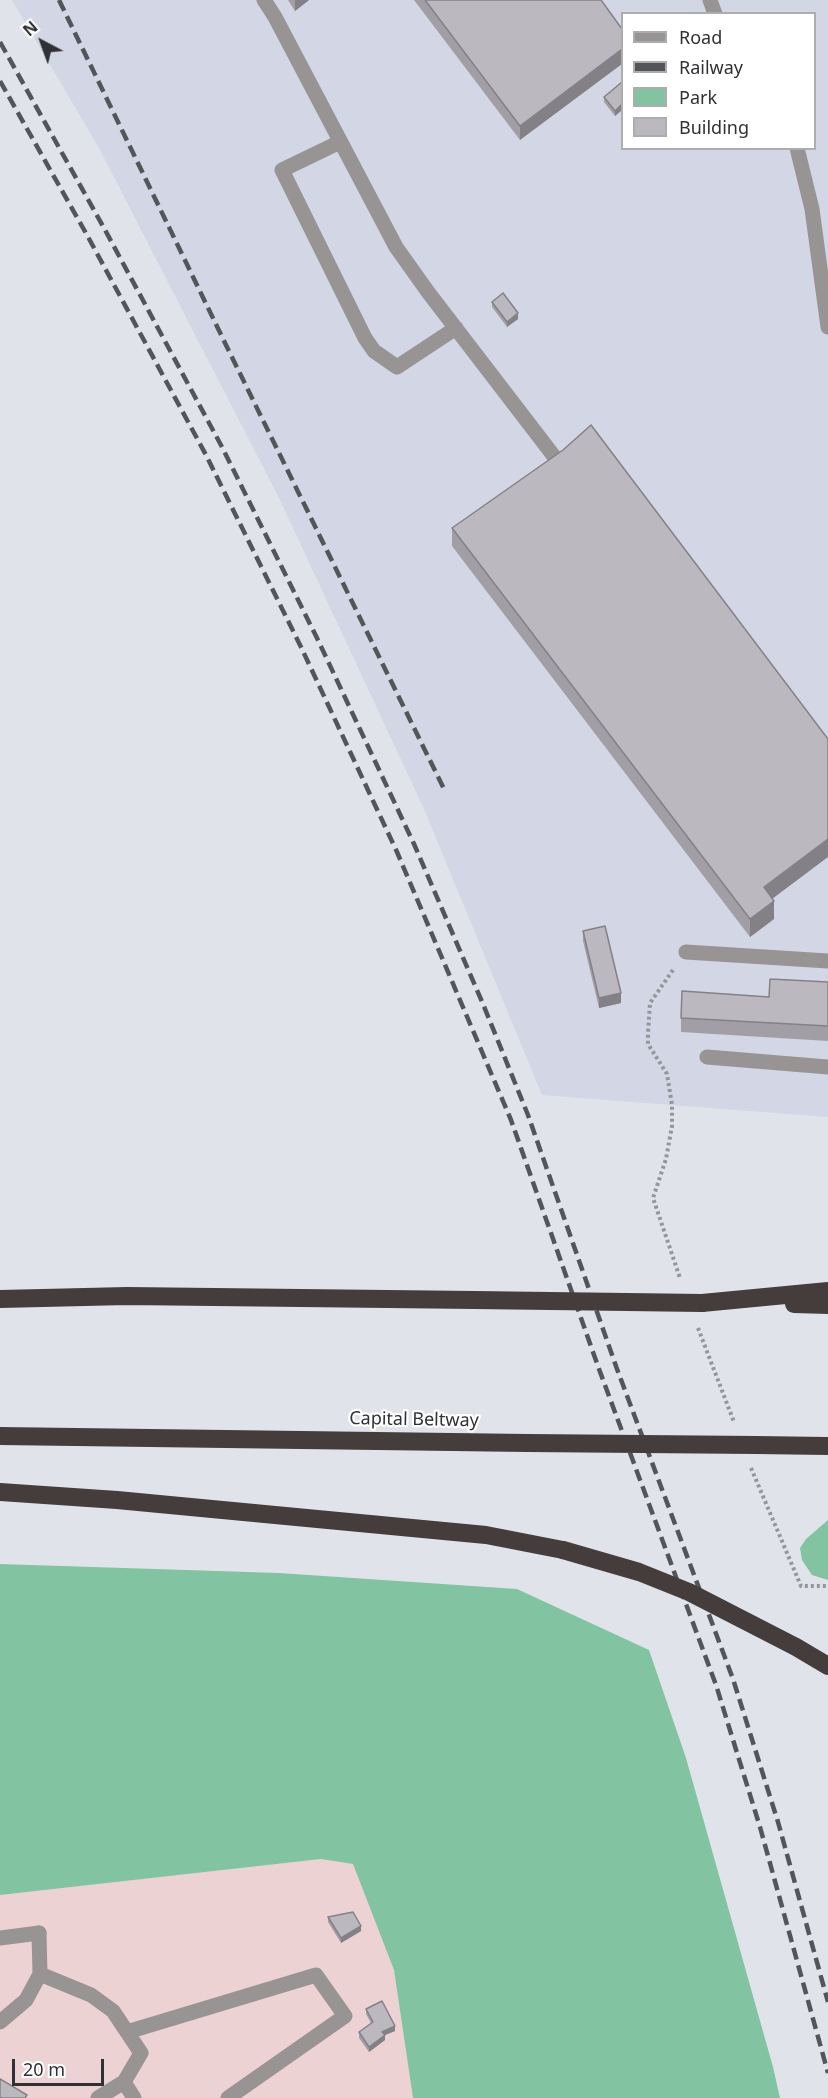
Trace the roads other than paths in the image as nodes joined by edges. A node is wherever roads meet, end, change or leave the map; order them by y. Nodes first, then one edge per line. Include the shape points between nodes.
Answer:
1 (264, 0) edge
2 (340, 142) junction
3 (797, 150) edge
4 (828, 327) edge
5 (456, 328) junction
6 (563, 468) edge
7 (686, 952) dead end
8 (828, 961) edge
9 (707, 1057) dead end
10 (828, 1067) edge
11 (828, 1291) edge
12 (0, 1299) edge
13 (702, 1303) junction
14 (828, 1305) edge
15 (0, 1436) edge
16 (828, 1446) edge
17 (0, 1492) edge
18 (828, 1666) edge
19 (0, 1938) edge
20 (40, 1974) junction
21 (0, 2022) edge
22 (127, 2032) junction
23 (124, 2082) junction
24 (98, 2098) edge
25 (134, 2098) edge
26 (228, 2098) edge

1 - 2 street
2 - 5 street via 396,247
2 - 5 street via 282,170 365,338 374,351 397,367
3 - 4 street via 812,209
5 - 6 street
7 - 8 street
9 - 10 street
11 - 13 highway
12 - 13 highway, bridge via 127,1296
13 - 14 highway
15 - 16 highway, Capital Beltway, bridge
17 - 18 highway, bridge via 486,1535 563,1550 639,1572 689,1592
19 - 20 street via 39,1933
20 - 21 street via 26,2000
20 - 22 street via 91,1995 113,2010
22 - 23 street via 141,2053
22 - 26 street via 316,1975 345,2016
23 - 24 street
23 - 25 street

